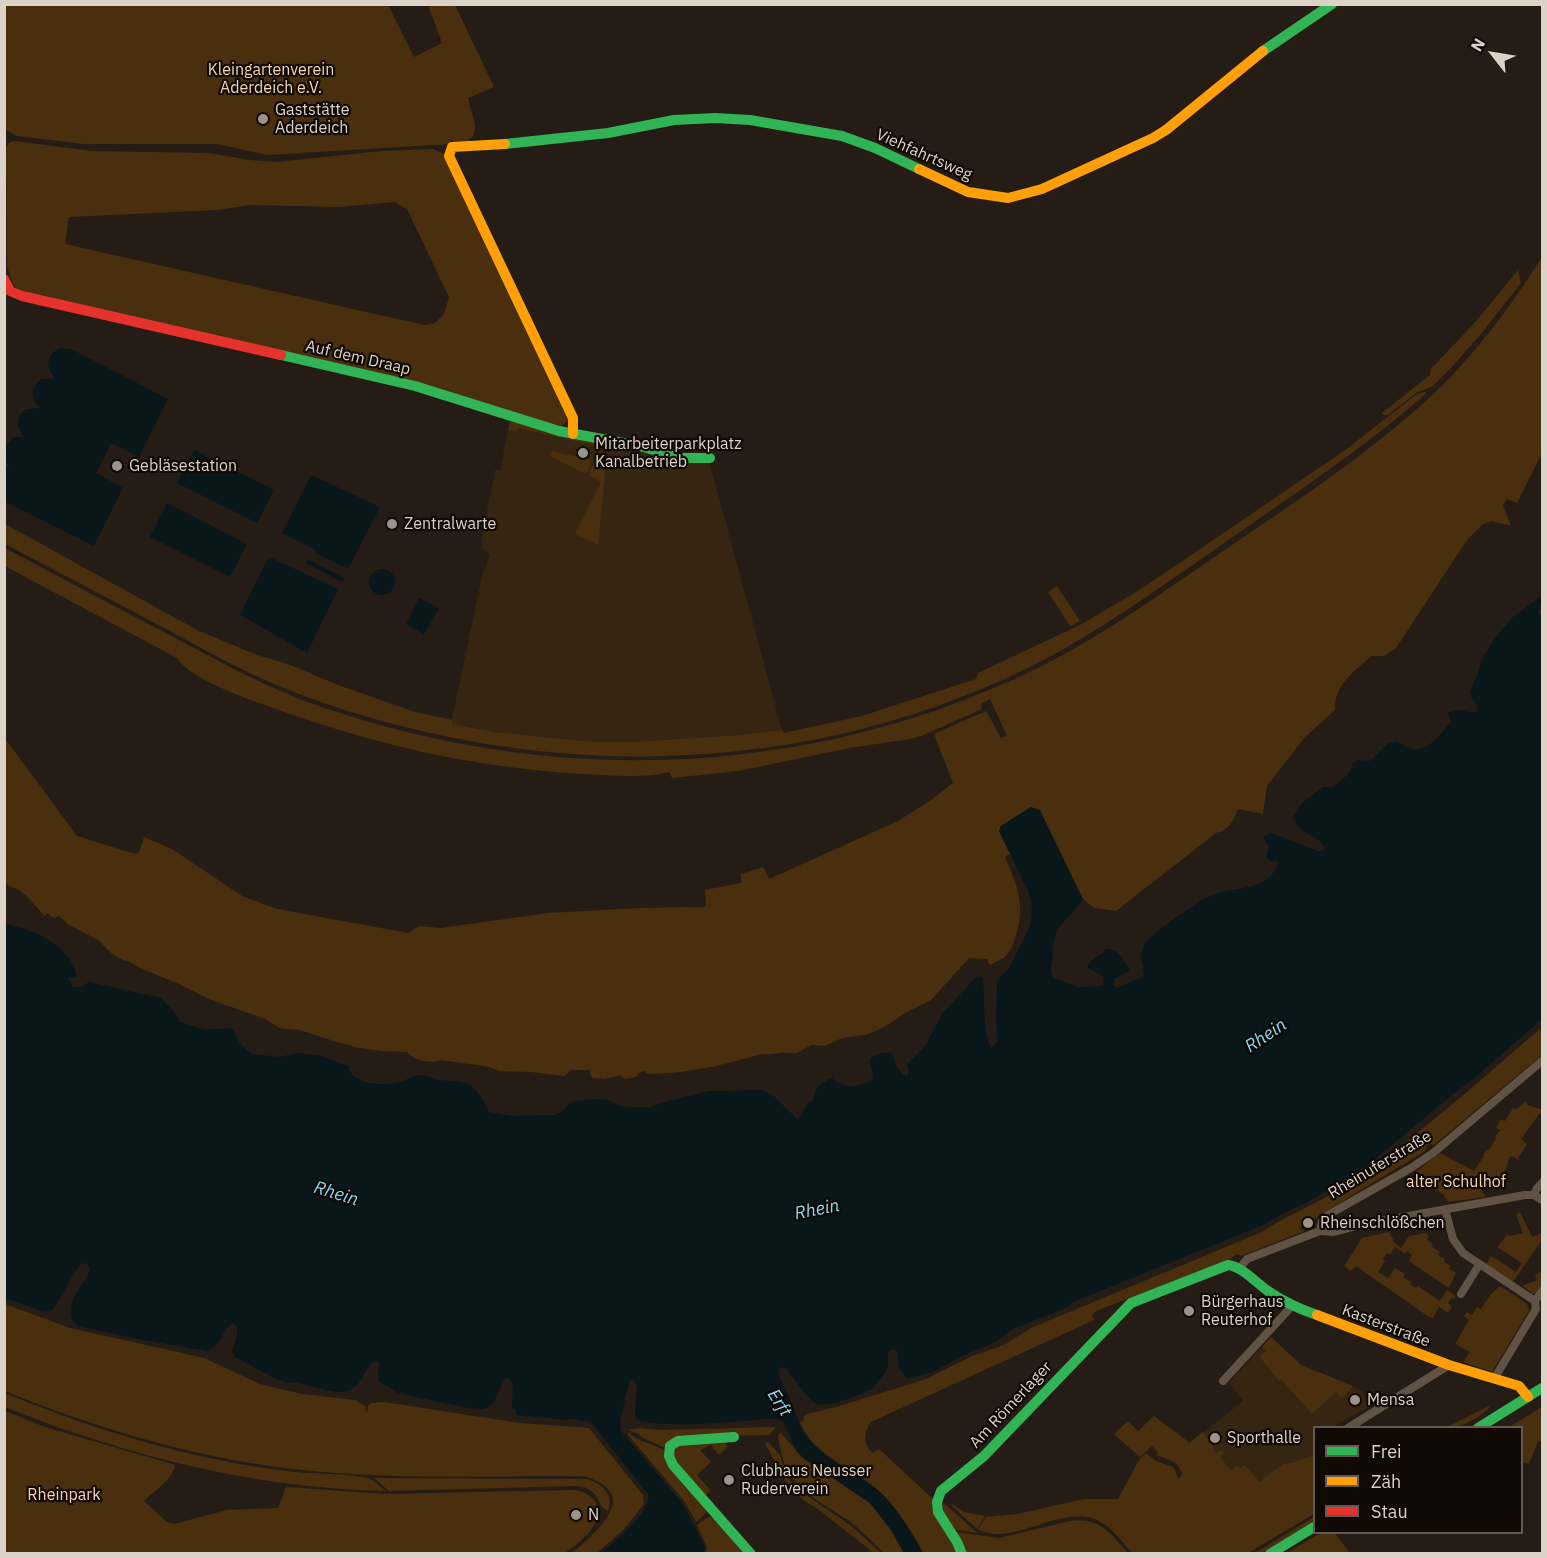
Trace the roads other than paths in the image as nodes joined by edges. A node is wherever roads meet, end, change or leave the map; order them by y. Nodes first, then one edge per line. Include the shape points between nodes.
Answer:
1 (1332, 4) edge
2 (4, 279) edge
3 (573, 434) junction
4 (710, 458) dead end
5 (1542, 1061) edge
6 (1542, 1183) edge
7 (1534, 1195) junction
8 (1542, 1200) edge
9 (1445, 1209) junction
10 (1320, 1231) junction
11 (1479, 1265) junction
12 (1239, 1269) junction
13 (1542, 1291) edge
14 (1461, 1294) dead end
15 (1535, 1301) junction
16 (1292, 1306) junction
17 (1101, 1333) joint
18 (1449, 1365) junction
19 (1494, 1379) junction
20 (1223, 1381) dead end
21 (1542, 1388) edge
22 (1528, 1397) junction
23 (1351, 1426) edge
24 (1481, 1426) edge
25 (734, 1437) dead end
26 (1313, 1528) edge
27 (751, 1554) edge
28 (962, 1554) edge
29 (1270, 1554) edge

1 - 3 street, Viehfahrtsweg via 1263,51 1153,138 1042,189 1008,198 968,192 842,136 750,120 681,119 608,133 451,148 449,156 573,418
2 - 3 street, Auf dem Draap via 10,291 22,296 415,386
3 - 4 street, Auf dem Draap via 681,458
5 - 10 street, Rheinuferstraße via 1424,1160 1328,1215
6 - 7 street
7 - 8 street
7 - 9 street
9 - 10 street via 1334,1232
9 - 11 street via 1456,1244
10 - 12 street, Rheinuferstraße via 1247,1259
11 - 14 street
11 - 15 street
12 - 16 street, Kasterstraße
12 - 17 street, Rheinuferstraße via 1228,1265 1135,1301
13 - 15 street
15 - 19 street via 1536,1309
16 - 18 street, Kasterstraße
16 - 20 street
17 - 28 street, Am Römerlager via 984,1456 939,1494 938,1512
18 - 19 street, Kasterstraße
18 - 23 street
19 - 22 street, Kasterstraße via 1519,1386
21 - 22 street
22 - 24 street
25 - 27 street via 678,1441 670,1446 669,1456
26 - 29 street

